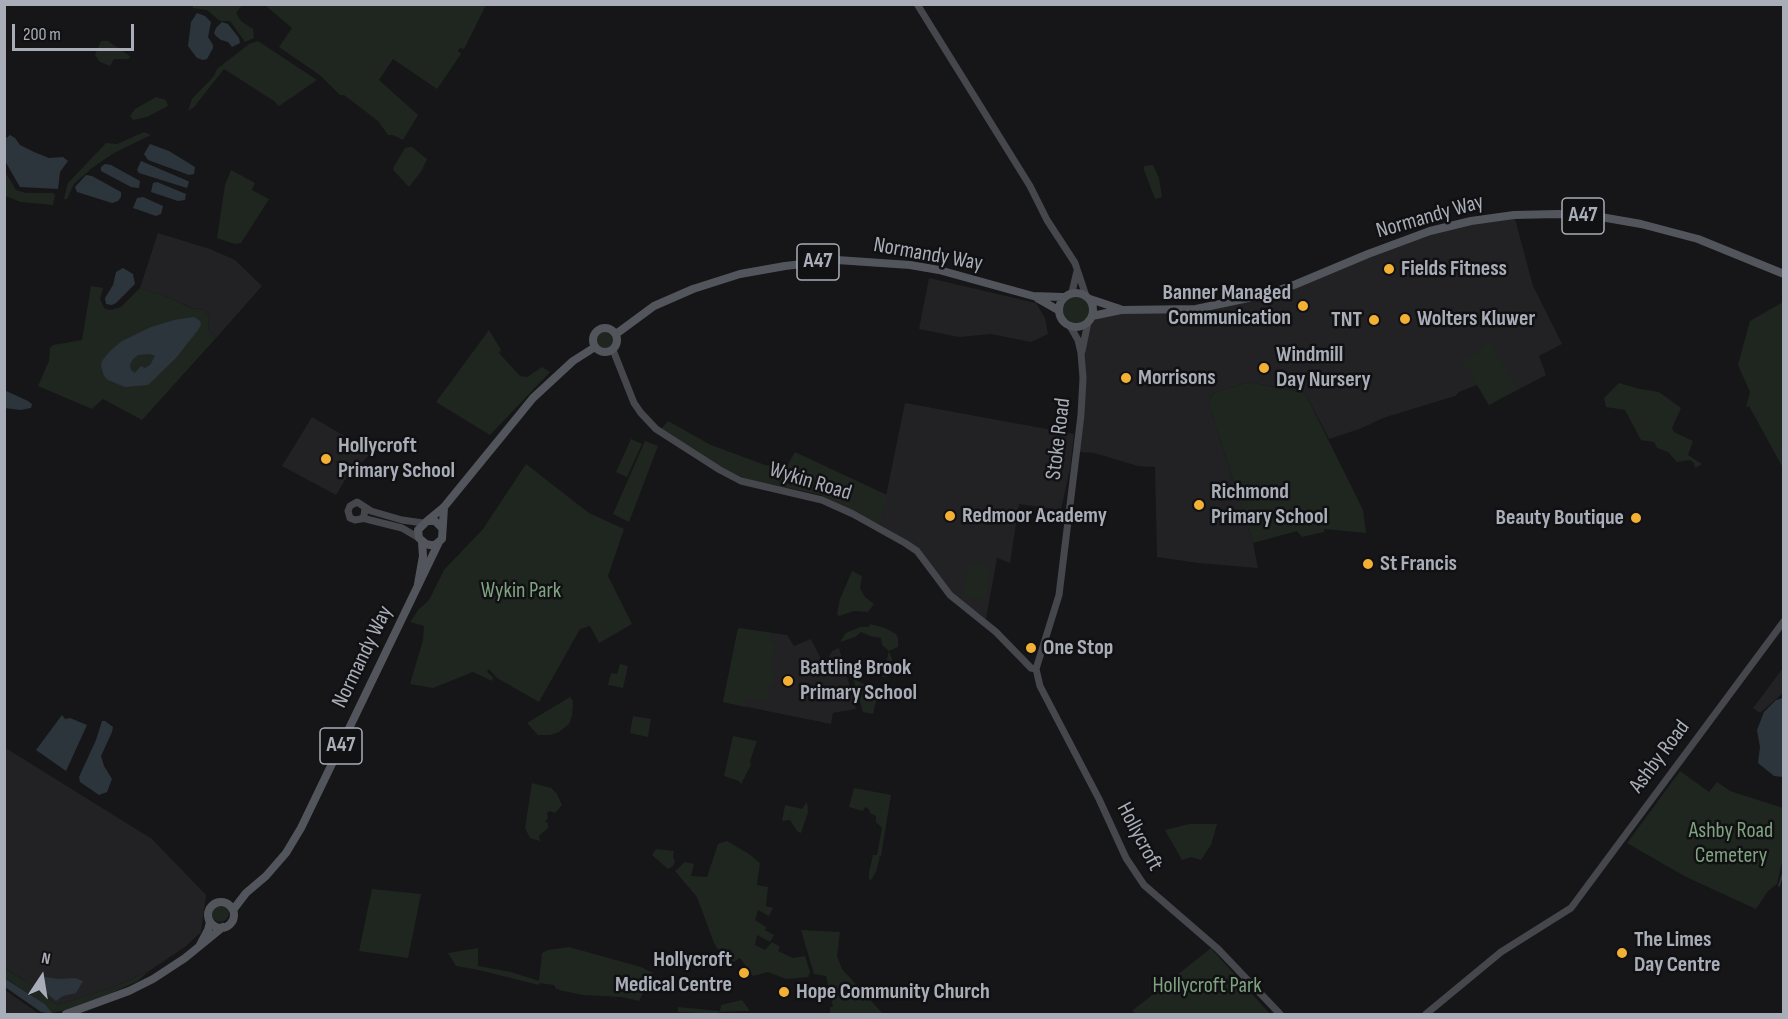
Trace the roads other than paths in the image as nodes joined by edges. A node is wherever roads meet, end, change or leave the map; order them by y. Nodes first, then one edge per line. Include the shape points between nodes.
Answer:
1 (917, 4) edge
2 (1077, 268) junction
3 (1784, 274) edge
4 (1072, 292) junction
5 (1033, 296) junction
6 (1063, 297) junction
7 (1088, 297) junction
8 (1058, 310) junction
9 (1121, 310) junction
10 (1090, 319) junction
11 (1070, 326) junction
12 (616, 334) junction
13 (595, 347) junction
14 (613, 350) junction
15 (1081, 353) junction
16 (444, 507) junction
17 (365, 508) junction
18 (362, 518) junction
19 (425, 522) junction
20 (442, 528) junction
21 (420, 540) junction
22 (439, 542) junction
23 (417, 585) junction
24 (1784, 621) edge
25 (1036, 669) junction
26 (246, 894) junction
27 (221, 902) junction
28 (233, 910) junction
29 (210, 922) junction
30 (223, 927) junction
31 (200, 947) junction
32 (66, 1014) edge
33 (1280, 1014) edge
34 (1426, 1014) edge

1 - 2 street
2 - 4 street
2 - 7 street
3 - 9 main road, Normandy Way / A47 via 1698,239 1641,224 1586,216 1514,215 1430,231 1267,294 1196,309
4 - 6 main road
4 - 7 main road
5 - 6 main road, Normandy Way / A47
5 - 8 main road, Normandy Way / A47
5 - 12 main road, Normandy Way / A47 via 939,270 837,260 740,274 693,289 654,306
6 - 8 main road
7 - 9 main road, Normandy Way / A47
7 - 10 main road via 1093,310
8 - 11 main road
9 - 10 main road, Normandy Way / A47
10 - 11 main road via 1081,326
10 - 15 street, Stoke Road
11 - 15 street, Stoke Road
12 - 13 main road via 607,328 597,331 593,337
12 - 14 main road
13 - 14 main road via 601,352
13 - 16 main road via 532,398
14 - 25 street, Wykin Road via 638,409 657,429 741,481 822,500 905,543 917,551 950,595
15 - 25 street, Stoke Road via 1081,414 1059,595
16 - 19 main road
16 - 20 main road
17 - 18 street
17 - 18 street via 356,502 349,508 350,518
17 - 19 street via 402,520
18 - 21 street via 402,528
19 - 20 main road via 435,521
19 - 21 main road via 418,530
20 - 22 main road
21 - 22 main road via 430,545
21 - 23 main road, Normandy Way / A47 via 423,556
22 - 23 main road, Normandy Way / A47
23 - 26 main road, Normandy Way / A47 via 301,828 286,853
24 - 34 street, Ashby Road via 1578,899 1564,914 1501,952
25 - 33 street, Hollycroft via 1040,686 1126,858 1144,885 1218,948
26 - 27 main road, Normandy Way / A47
26 - 28 main road, Normandy Way / A47
27 - 28 main road
27 - 29 main road via 208,910
28 - 30 main road via 232,921
29 - 30 main road
29 - 31 main road
30 - 31 main road
31 - 32 main road via 129,991

